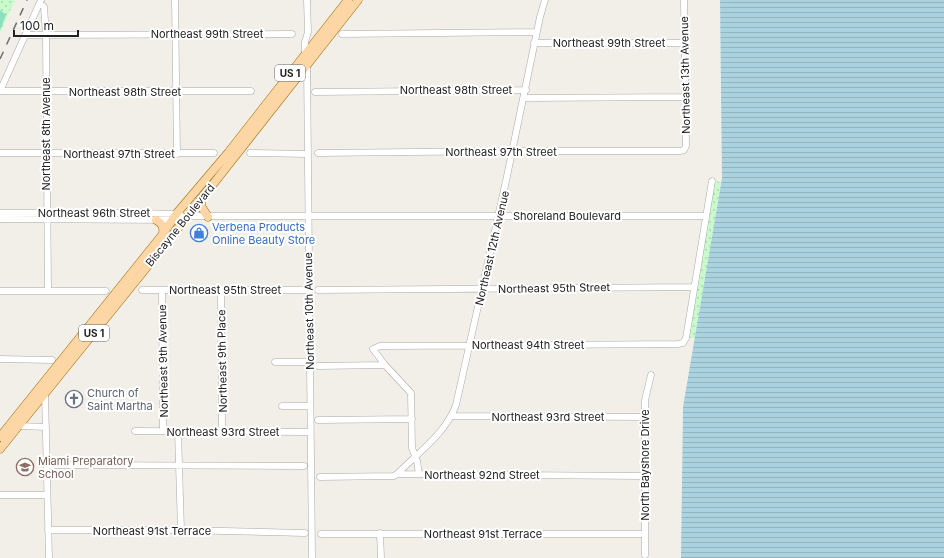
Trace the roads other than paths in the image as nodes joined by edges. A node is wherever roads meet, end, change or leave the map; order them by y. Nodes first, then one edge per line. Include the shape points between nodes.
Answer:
1 (175, 0) edge
2 (307, 0) edge
3 (348, 0) edge
4 (358, 0) edge
5 (545, 0) edge
6 (684, 0) edge
7 (41, 2) edge
8 (308, 32) junction
9 (536, 32) junction
10 (322, 33) junction
11 (176, 34) junction
12 (292, 34) dead end
13 (342, 34) dead end
14 (46, 35) junction
15 (26, 36) junction
16 (534, 43) junction
17 (684, 43) junction
18 (305, 54) junction
19 (307, 65) junction
20 (526, 90) junction
21 (0, 91) edge
22 (251, 91) dead end
23 (46, 92) junction
24 (176, 92) junction
25 (316, 92) dead end
26 (686, 97) junction
27 (524, 98) junction
28 (684, 150) joint
29 (512, 152) junction
30 (0, 153) edge
31 (214, 153) dead end
32 (250, 153) dead end
33 (46, 154) junction
34 (177, 154) junction
35 (308, 154) junction
36 (318, 154) dead end
37 (712, 181) dead end
38 (201, 200) junction
39 (0, 213) edge
40 (47, 216) junction
41 (188, 216) junction
42 (208, 216) junction
43 (498, 216) junction
44 (706, 216) junction
45 (175, 217) junction
46 (308, 217) junction
47 (0, 219) edge
48 (156, 220) junction
49 (163, 234) junction
50 (694, 287) junction
51 (482, 289) junction
52 (142, 290) dead end
53 (162, 290) junction
54 (221, 290) junction
55 (309, 290) junction
56 (318, 290) dead end
57 (0, 291) edge
58 (48, 291) junction
59 (106, 291) dead end
60 (94, 321) junction
61 (91, 337) junction
62 (470, 345) junction
63 (0, 360) edge
64 (52, 360) dead end
65 (275, 362) dead end
66 (310, 362) junction
67 (385, 365) junction
68 (318, 366) dead end
69 (651, 375) dead end
70 (46, 380) junction
71 (45, 394) junction
72 (282, 406) dead end
73 (310, 406) junction
74 (452, 416) junction
75 (645, 417) junction
76 (412, 418) junction
77 (318, 420) dead end
78 (18, 426) junction
79 (46, 427) junction
80 (135, 431) dead end
81 (163, 431) junction
82 (178, 431) junction
83 (222, 432) junction
84 (310, 432) junction
85 (0, 437) edge
86 (0, 449) edge
87 (415, 457) junction
88 (47, 465) junction
89 (179, 466) junction
90 (304, 466) dead end
91 (397, 474) junction
92 (419, 474) junction
93 (645, 476) junction
94 (320, 477) dead end
95 (0, 495) edge
96 (47, 495) junction
97 (48, 530) junction
98 (181, 530) junction
99 (304, 533) dead end
100 (380, 533) junction
101 (321, 534) dead end
102 (645, 534) junction
103 (645, 555) dead end
104 (48, 558) edge
105 (312, 558) edge
106 (381, 558) edge

1 - 11 street
2 - 8 street
3 - 10 main road, Biscayne Boulevard / US 1
4 - 19 main road, Biscayne Boulevard / US 1
5 - 9 street, Northeast 12th Avenue
6 - 17 street, Northeast 13th Avenue
7 - 14 street, Northeast 8th Avenue via 44,7
7 - 15 street
8 - 10 street
8 - 18 street
9 - 13 street
9 - 16 street, Northeast 12th Avenue
10 - 18 main road, Biscayne Boulevard / US 1
11 - 12 street, Northeast 99th Street
11 - 14 street, Northeast 99th Street
11 - 24 street
14 - 15 street, Northeast 99th Street
14 - 23 street, Northeast 8th Avenue
15 - 21 street
16 - 17 street, Northeast 99th Street
16 - 20 street, Northeast 12th Avenue
17 - 26 street, Northeast 13th Avenue
18 - 45 main road, Biscayne Boulevard / US 1
19 - 35 street, Northeast 10th Avenue
19 - 38 main road, Biscayne Boulevard / US 1
20 - 25 street, Northeast 98th Street
20 - 27 street, Northeast 12th Avenue
21 - 23 street, Northeast 98th Street
22 - 24 street, Northeast 98th Street
23 - 24 street, Northeast 98th Street
23 - 33 street, Northeast 8th Avenue
24 - 34 street
26 - 27 street, Northeast 98th Street
26 - 28 street, Northeast 13th Avenue
27 - 29 street, Northeast 12th Avenue
28 - 29 street, Northeast 97th Street
29 - 36 street, Northeast 97th Street
29 - 43 street, Northeast 12th Avenue
30 - 33 street, Northeast 97th Street
31 - 34 street, Northeast 97th Street
32 - 35 street
33 - 34 street, Northeast 97th Street
33 - 40 street, Northeast 8th Avenue
35 - 46 street, Northeast 10th Avenue
37 - 44 street
38 - 41 main road, Biscayne Boulevard / US 1
38 - 42 main road
39 - 40 street, Northeast 96th Street
40 - 45 street, Northeast 96th Street
40 - 47 street, Northeast 96th Street
40 - 48 street, Northeast 96th Street
40 - 58 street, Northeast 8th Avenue
41 - 42 street, Northeast 96th Street
41 - 45 street, Northeast 96th Street
41 - 61 main road, Biscayne Boulevard / US 1
42 - 46 street, Northeast 96th Street
43 - 44 street, Shoreland Boulevard
43 - 46 street, Shoreland Boulevard
43 - 51 street, Northeast 12th Avenue
44 - 50 street
45 - 48 street, Northeast 96th Street
45 - 49 main road, Biscayne Boulevard / US 1
46 - 55 street, Northeast 10th Avenue
48 - 49 main road via 161,223
49 - 60 main road, Biscayne Boulevard / US 1
50 - 51 street, Northeast 95th Street
50 - 62 street, Northeast 94th Street via 683,343
51 - 56 street, Northeast 95th Street
51 - 62 street, Northeast 12th Avenue
52 - 53 street, Northeast 95th Street
53 - 54 street, Northeast 95th Street
53 - 81 street, Northeast 9th Avenue
54 - 55 street, Northeast 95th Street
54 - 83 street, Northeast 9th Place
55 - 66 street, Northeast 10th Avenue
57 - 58 street
58 - 59 street
60 - 61 main road via 90,330
60 - 70 main road, Biscayne Boulevard / US 1
61 - 71 main road, Biscayne Boulevard / US 1
62 - 67 street, Northeast 94th Street via 384,346 373,349
62 - 74 street, Northeast 12th Avenue
63 - 64 street
65 - 66 street
66 - 73 street, Northeast 10th Avenue
67 - 68 street
67 - 76 street via 411,393
69 - 75 street, North Bayshore Drive via 645,400
70 - 71 main road
70 - 85 main road, Biscayne Boulevard / US 1
71 - 78 main road, Biscayne Boulevard / US 1
71 - 79 street
72 - 73 street
73 - 84 street, Northeast 10th Avenue
74 - 75 street, Northeast 93rd Street
74 - 87 street, Northeast 12th Avenue
75 - 93 street, North Bayshore Drive
76 - 77 street
76 - 87 street via 412,448
78 - 79 street
78 - 86 main road, Biscayne Boulevard / US 1
79 - 88 street
80 - 81 street, Northeast 93rd Street
81 - 82 street, Northeast 93rd Street
82 - 83 street, Northeast 93rd Street
82 - 89 street, Northeast 9th Avenue
83 - 84 street, Northeast 93rd Street
84 - 105 street, Northeast 10th Avenue
87 - 91 street, Northeast 12th Avenue
87 - 92 street
88 - 89 street
88 - 96 street
89 - 90 street
89 - 98 street, Northeast 9th Avenue
91 - 92 street, Northeast 92nd Street
91 - 94 street, Northeast 92nd Street
92 - 93 street, Northeast 92nd Street
93 - 102 street, North Bayshore Drive
95 - 96 street
96 - 97 street
97 - 98 street, Northeast 91st Terrace
97 - 104 street
98 - 99 street, Northeast 91st Terrace
100 - 101 street, Northeast 91st Terrace
100 - 102 street, Northeast 91st Terrace
100 - 106 street
102 - 103 street, North Bayshore Drive

